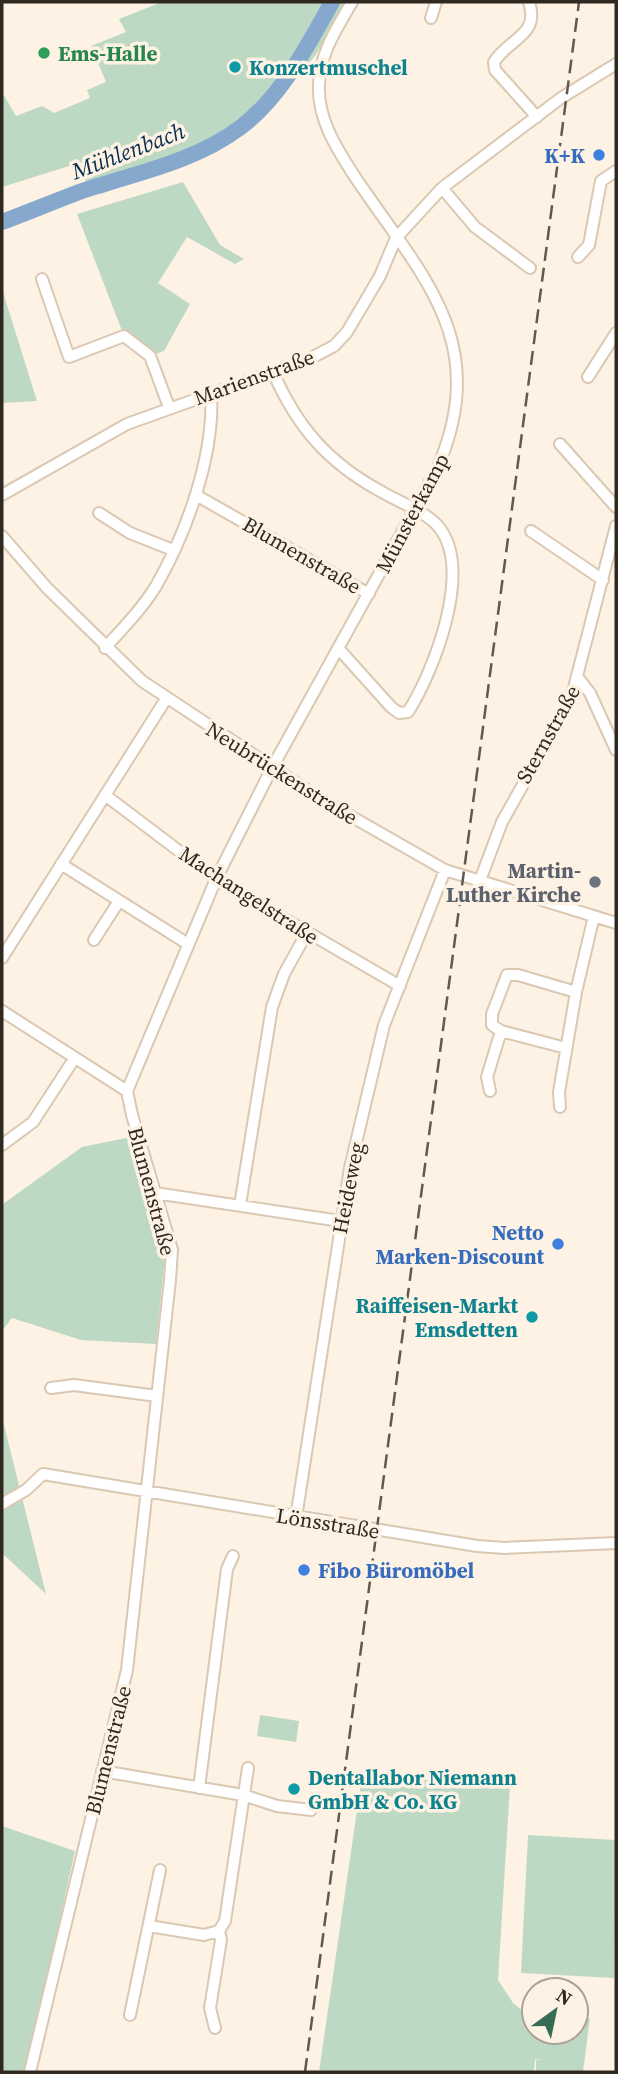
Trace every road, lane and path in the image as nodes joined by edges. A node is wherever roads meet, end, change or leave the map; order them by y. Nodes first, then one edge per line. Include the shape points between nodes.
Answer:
1 (352, 2) edge
2 (436, 2) edge
3 (529, 2) edge
4 (431, 18) dead end
5 (615, 68) edge
6 (537, 117) junction
7 (616, 171) edge
8 (442, 188) junction
9 (396, 238) junction
10 (578, 257) dead end
11 (530, 268) dead end
12 (42, 279) dead end
13 (616, 333) edge
14 (273, 372) junction
15 (587, 377) dead end
16 (211, 392) junction
17 (169, 407) junction
18 (561, 443) dead end
19 (2, 495) edge
20 (196, 495) junction
21 (616, 508) edge
22 (414, 510) junction
23 (99, 513) dead end
24 (616, 526) edge
25 (531, 531) dead end
26 (2, 536) edge
27 (173, 550) junction
28 (603, 580) junction
29 (369, 594) junction
30 (105, 648) junction
31 (338, 648) junction
32 (579, 679) junction
33 (166, 699) junction
34 (616, 750) edge
35 (272, 768) junction
36 (105, 795) junction
37 (61, 864) junction
38 (444, 870) junction
39 (216, 879) junction
40 (479, 883) junction
41 (119, 901) junction
42 (594, 916) junction
43 (616, 923) edge
44 (306, 934) junction
45 (94, 940) dead end
46 (188, 944) junction
47 (2, 958) edge
48 (400, 986) junction
49 (576, 992) junction
50 (2, 1011) edge
51 (500, 1031) junction
52 (566, 1048) junction
53 (74, 1059) junction
54 (127, 1091) junction
55 (490, 1091) dead end
56 (559, 1107) dead end
57 (2, 1145) edge
58 (155, 1193) junction
59 (240, 1205) junction
60 (340, 1221) junction
61 (51, 1388) dead end
62 (157, 1396) junction
63 (147, 1492) junction
64 (2, 1504) edge
65 (296, 1518) junction
66 (616, 1543) edge
67 (233, 1556) dead end
68 (248, 1769) dead end
69 (102, 1772) junction
70 (199, 1787) junction
71 (243, 1795) junction
72 (311, 1810) dead end
73 (160, 1870) dead end
74 (149, 1926) junction
75 (219, 1931) junction
76 (130, 2015) dead end
77 (215, 2028) dead end
78 (30, 2072) edge

1 - 9 street, Münsterkamp via 324,55 319,86 326,125 336,148
2 - 4 street
3 - 6 street via 533,13 527,30 494,62 495,70
5 - 6 street, Marienstraße
6 - 8 street, Marienstraße
7 - 10 street via 601,181 589,245
8 - 9 street, Marienstraße
8 - 11 street via 475,227
9 - 14 street, Marienstraße via 369,295 334,346
9 - 22 street, Münsterkamp via 438,298 457,356 450,435
12 - 17 street via 69,357 124,336 150,356
13 - 15 street
14 - 16 street, Marienstraße
14 - 22 street via 285,398 329,458
16 - 17 street, Marienstraße
16 - 20 street
17 - 19 street, Marienstraße via 127,424
18 - 21 street
20 - 27 street
20 - 29 street, Blumenstraße
22 - 29 street, Münsterkamp
22 - 31 street via 435,522 445,535 451,567 442,635 408,712 390,708
23 - 27 street via 130,533
24 - 28 street, Sternstraße
25 - 28 street
26 - 30 street, Neubrückenstraße
27 - 30 street via 142,607
28 - 32 street, Sternstraße
29 - 31 street, Blumenstraße
30 - 33 street, Neubrückenstraße
31 - 35 street, Blumenstraße
32 - 34 street
32 - 40 street, Sternstraße via 502,822
33 - 35 street, Neubrückenstraße
33 - 36 street
35 - 38 street, Neubrückenstraße
35 - 39 street, Blumenstraße
36 - 37 street
36 - 39 street, Machangelstraße
37 - 41 street
37 - 47 street
38 - 40 street, Neubrückenstraße
38 - 48 street, Heideweg
39 - 44 street, Machangelstraße
39 - 46 street, Blumenstraße
40 - 42 street, Neubrückenstraße
41 - 45 street
41 - 46 street
42 - 43 street, Neubrückenstraße
42 - 49 street
44 - 48 street, Machangelstraße
44 - 59 street via 272,1007
46 - 54 street, Blumenstraße
48 - 60 street, Heideweg via 384,1025
49 - 51 street via 507,975 492,1014 492,1025
49 - 52 street
50 - 53 street
51 - 52 street
51 - 55 street via 487,1077
52 - 56 street
53 - 54 street
53 - 57 street via 33,1122
54 - 58 street, Blumenstraße
58 - 59 street
58 - 62 street, Blumenstraße via 172,1250
59 - 60 street
60 - 65 street, Heideweg
61 - 62 street via 74,1385
62 - 63 street, Blumenstraße
63 - 64 street, Lönsstraße via 43,1474
63 - 65 street, Lönsstraße
63 - 69 street, Blumenstraße via 127,1670
65 - 66 street, Lönsstraße via 489,1547
67 - 70 street via 227,1569
68 - 71 street
69 - 70 street
69 - 78 street, Blumenstraße
70 - 71 street
71 - 72 street via 276,1806
71 - 75 street via 225,1921
73 - 74 street
74 - 75 street via 204,1935
74 - 76 street
75 - 77 street via 210,2008

